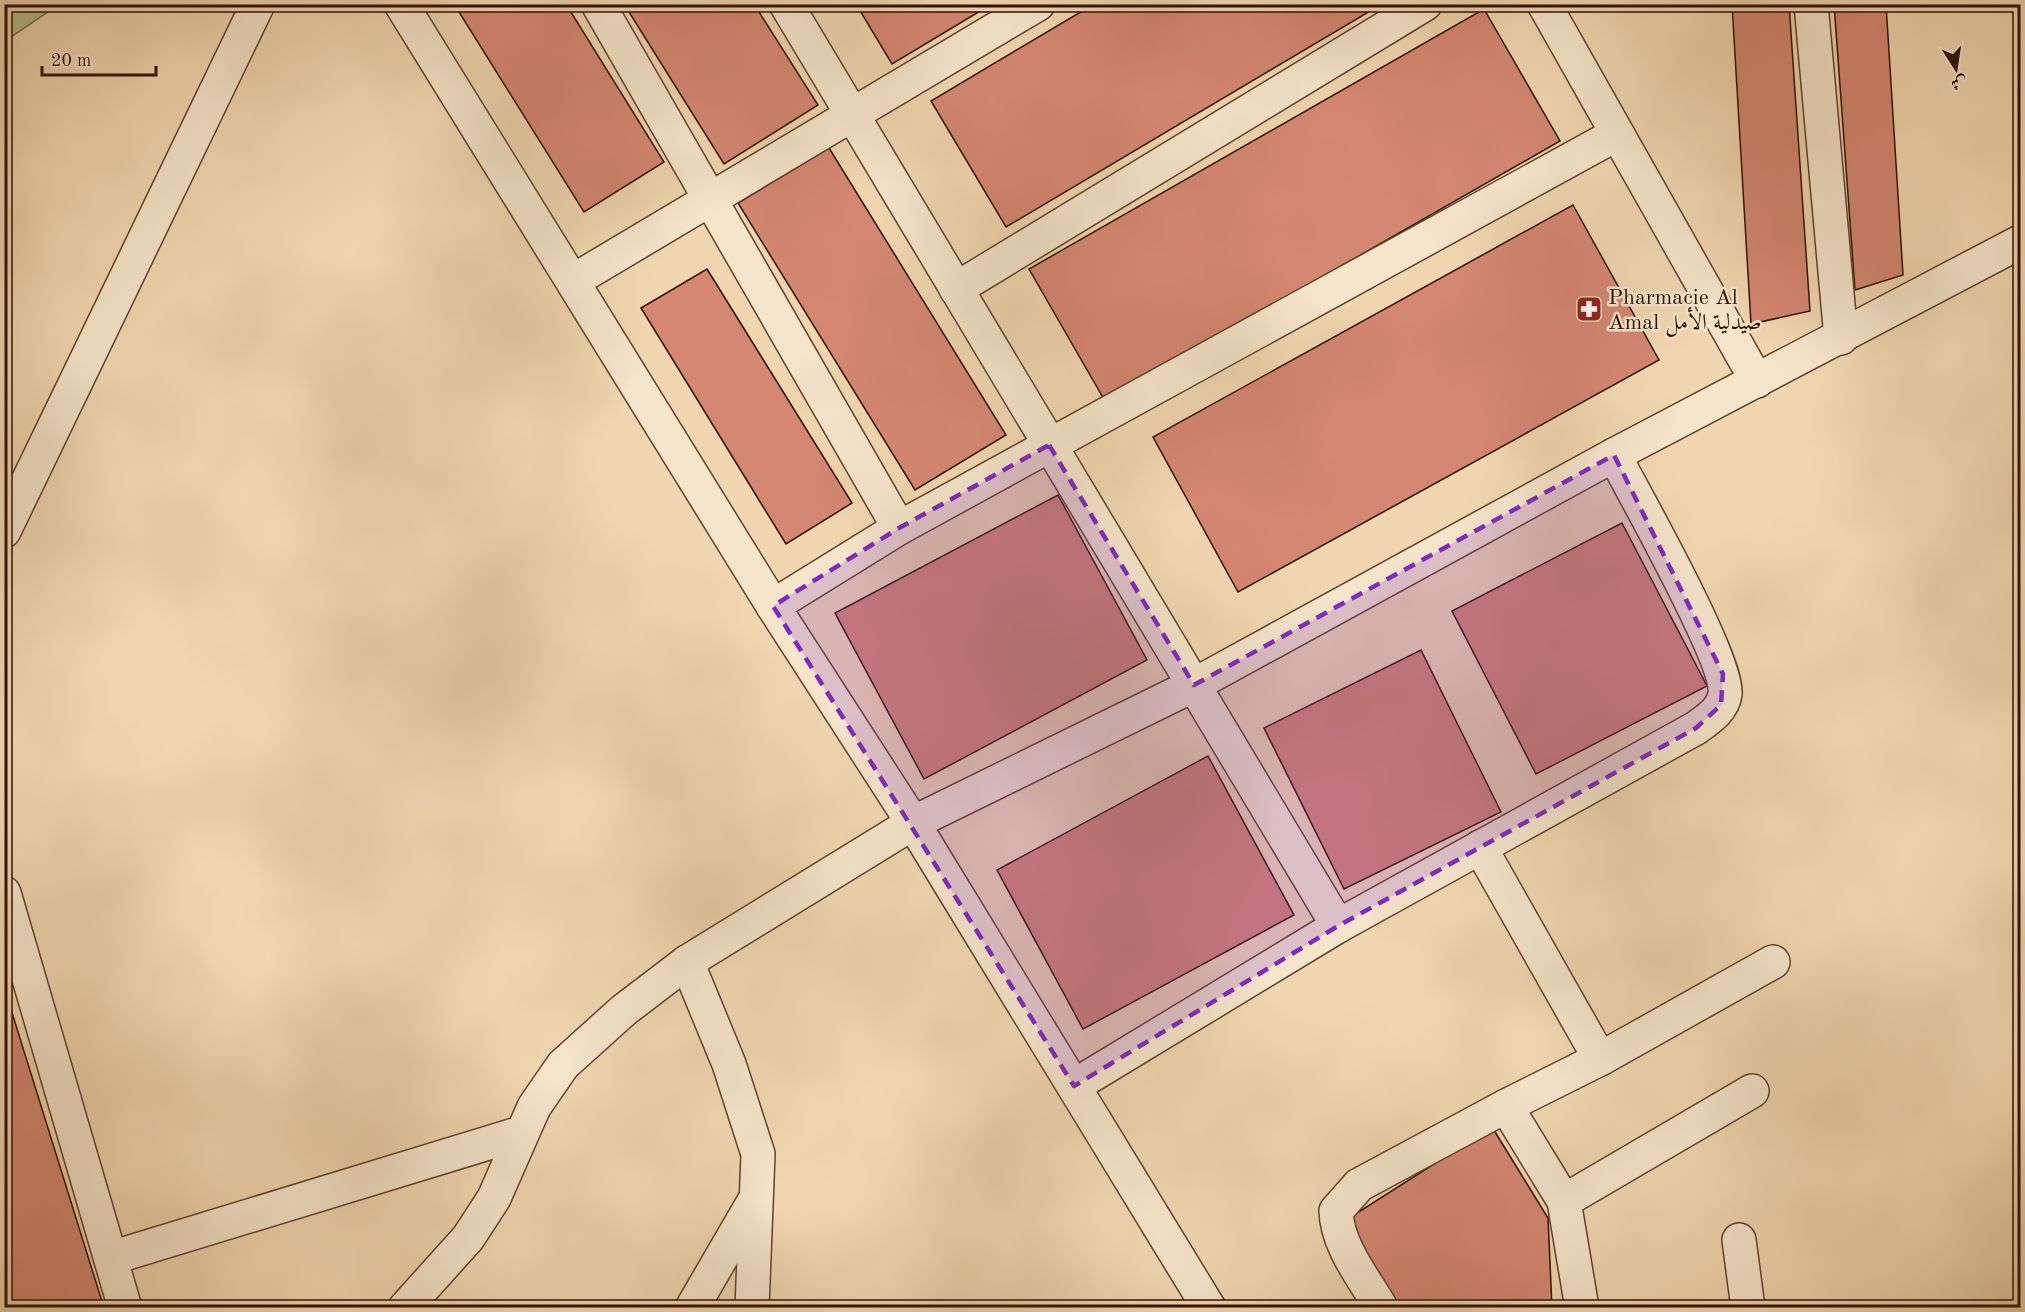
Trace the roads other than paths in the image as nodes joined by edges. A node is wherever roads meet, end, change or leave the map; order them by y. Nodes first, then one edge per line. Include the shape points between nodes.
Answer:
1 (258, 4) edge
2 (401, 4) edge
3 (598, 4) edge
4 (786, 4) edge
5 (1038, 4) edge
6 (1425, 4) edge
7 (1544, 4) edge
8 (1811, 4) edge
9 (852, 115) junction
10 (1617, 134) junction
11 (711, 200) junction
12 (2020, 242) edge
13 (573, 281) junction
14 (956, 289) junction
15 (1841, 338) junction
16 (1757, 381) junction
17 (1049, 445) junction
18 (1614, 455) junction
19 (899, 528) junction
20 (4, 531) edge
21 (773, 606) junction
22 (1194, 685) junction
23 (913, 823) junction
24 (1479, 847) junction
25 (4, 893) edge
26 (1338, 926) junction
27 (687, 962) junction
28 (1773, 962) dead end
29 (1600, 1059) junction
30 (1074, 1086) junction
31 (1752, 1091) dead end
32 (1506, 1106) junction
33 (521, 1133) junction
34 (754, 1201) junction
35 (1564, 1201) junction
36 (1739, 1240) dead end
37 (111, 1258) junction
38 (125, 1308) edge
39 (405, 1308) edge
40 (692, 1308) edge
41 (752, 1308) edge
42 (1209, 1308) edge
43 (1381, 1308) edge
44 (1582, 1308) edge
45 (1748, 1308) edge

1 - 20 street
2 - 13 street
3 - 11 street
4 - 9 street
5 - 9 street
6 - 14 street
7 - 10 street
8 - 15 street
9 - 11 street
9 - 14 street
10 - 16 street
10 - 17 street
11 - 13 street
11 - 19 street
12 - 15 street
13 - 21 street
14 - 17 street
15 - 16 street
16 - 18 street
17 - 19 street
17 - 22 street
18 - 22 street
18 - 24 street via 1700,623 1723,674 1725,697 1716,713 1696,728
19 - 21 street
21 - 23 street
22 - 23 street
22 - 26 street
23 - 27 street
23 - 30 street
24 - 26 street
24 - 29 street
25 - 37 street
26 - 30 street
27 - 33 street via 624,1010 563,1065
27 - 34 street via 729,1064 758,1154
28 - 29 street
29 - 32 street
30 - 42 street
31 - 35 street
32 - 35 street
32 - 43 street via 1359,1185 1335,1211 1342,1241
33 - 37 street
33 - 39 street via 494,1198 468,1238
34 - 40 street
34 - 41 street
35 - 44 street
36 - 45 street
37 - 38 street

